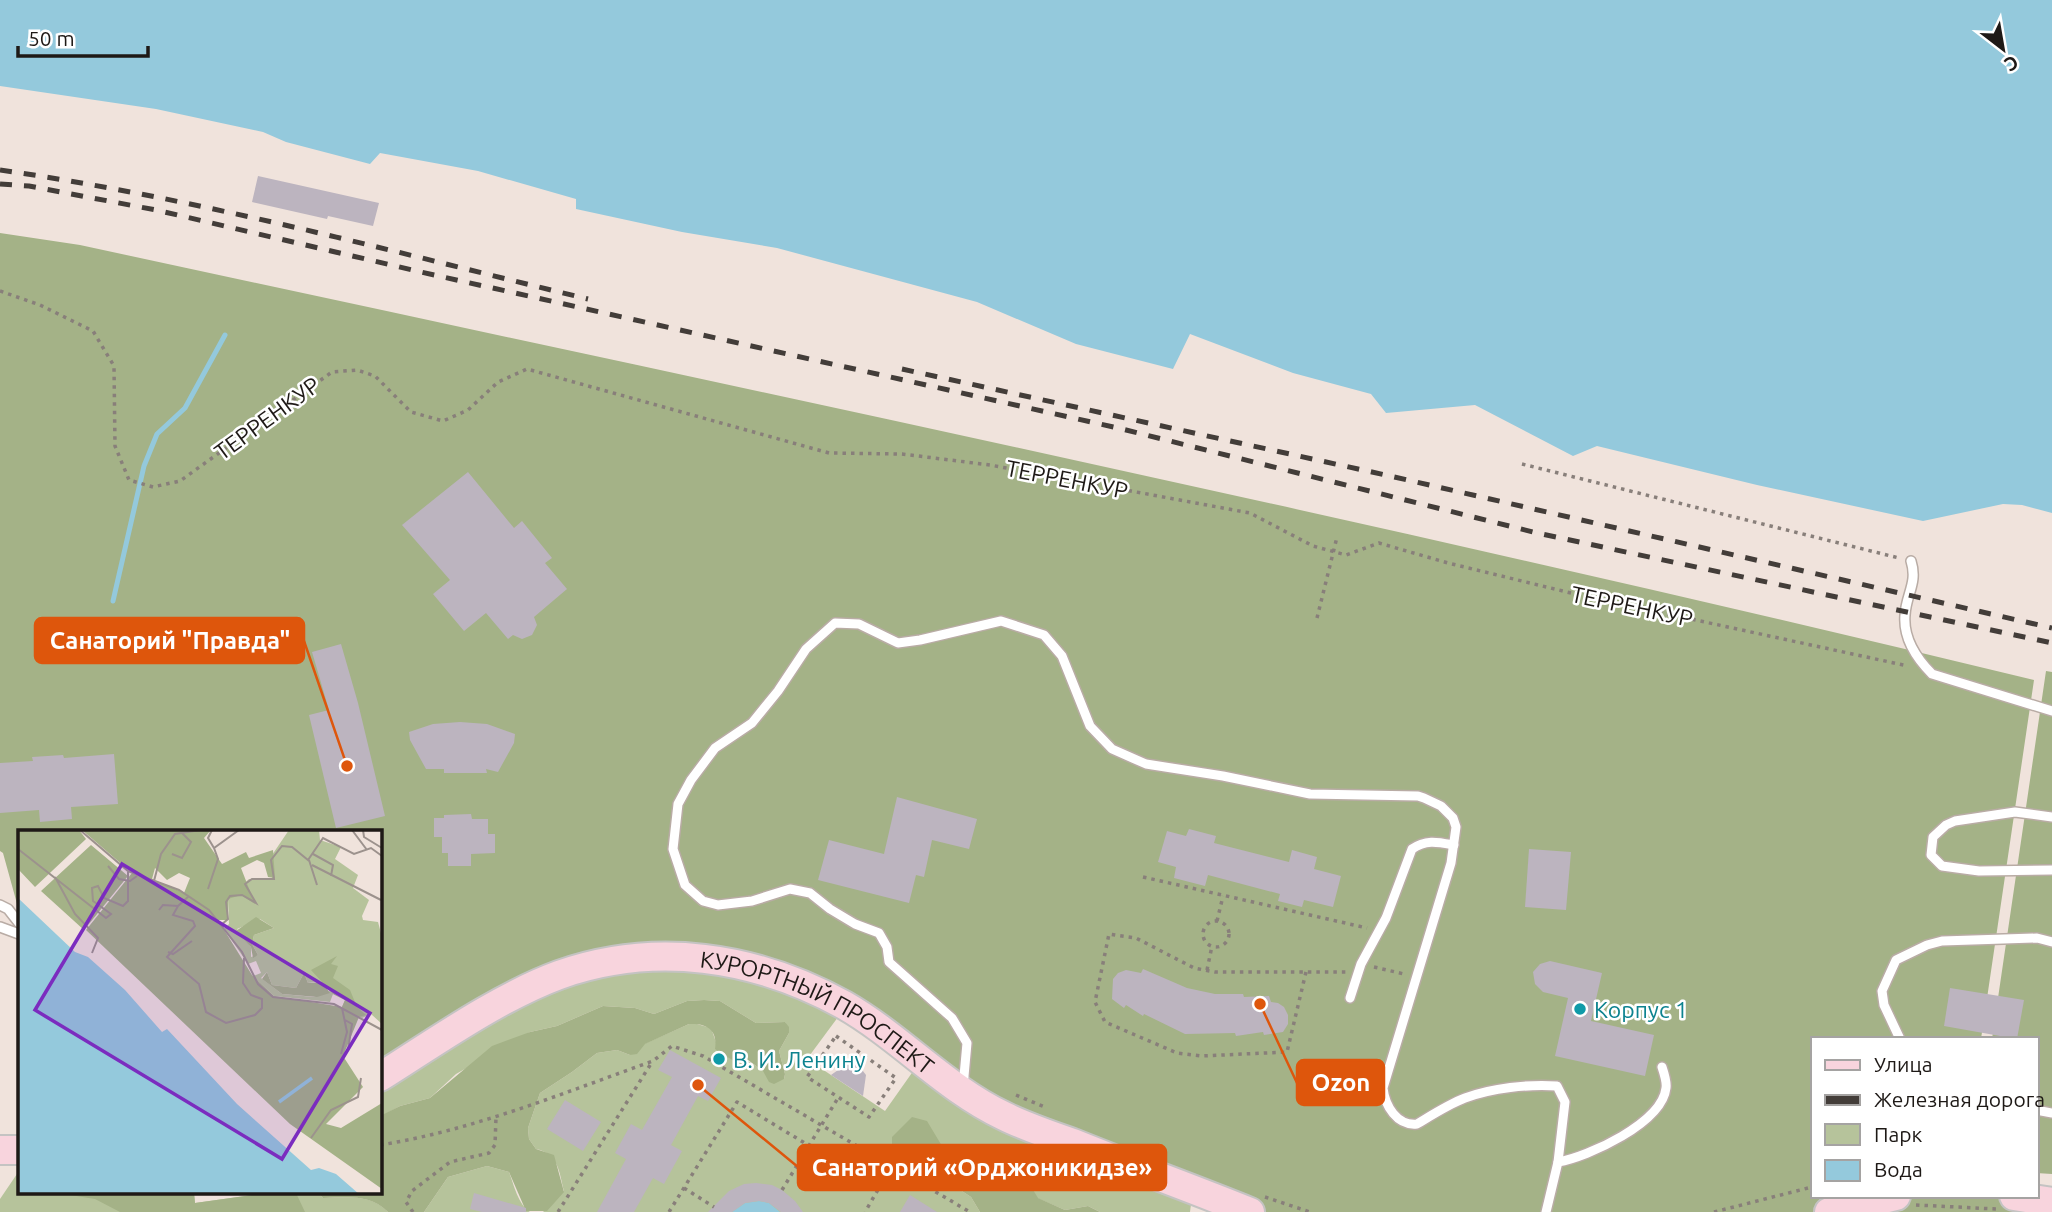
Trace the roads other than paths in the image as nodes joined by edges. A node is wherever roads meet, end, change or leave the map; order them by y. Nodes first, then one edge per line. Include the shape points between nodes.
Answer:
1 (1912, 561) road end
2 (2052, 711) edge
3 (2052, 817) edge
4 (1454, 845) junction
5 (2052, 870) edge
6 (0, 905) edge
7 (18, 921) edge
8 (0, 927) edge
9 (18, 934) edge
10 (2052, 942) edge
11 (1350, 998) dead end
12 (1899, 1037) edge
13 (1662, 1067) dead end
14 (382, 1076) edge
15 (963, 1092) junction
16 (0, 1150) edge
17 (18, 1150) edge
18 (1558, 1162) junction
19 (1902, 1201) edge
20 (2052, 1202) edge
21 (2009, 1203) edge
22 (1250, 1212) edge
23 (1546, 1212) edge
24 (1829, 1212) edge

1 - 2 lane via 1915,574 1905,616 1907,637 1918,660 1932,674
3 - 5 lane via 2015,812 1955,821 1933,836 1931,855 1942,866 1979,871
4 - 11 lane via 1430,841 1412,849
4 - 15 lane via 1456,827 1449,812 1418,796 1310,794 1146,764 1112,749 1090,726 1062,656 1044,635 1001,621 898,643 859,624 835,623 806,649 752,723 715,748 691,780 678,804 673,849 685,885 703,901 718,905 752,901 790,888 810,893 855,924 879,933 889,962 952,1018 967,1044
4 - 18 lane via 1383,1088 1384,1101 1400,1121 1417,1124 1464,1098 1557,1086 1565,1102
6 - 7 lane
8 - 9 lane
10 - 12 lane via 2037,938 1942,941 1896,960 1882,991
13 - 18 lane via 1667,1088 1657,1110 1636,1129 1572,1160
14 - 15 main road, КУРОРТНЫЙ ПРОСПЕКТ via 526,989 598,963 650,955 737,964 788,978 845,1006
15 - 22 main road, КУРОРТНЫЙ ПРОСПЕКТ via 1004,1116
16 - 17 main road
18 - 23 lane
19 - 24 main road
20 - 21 main road

